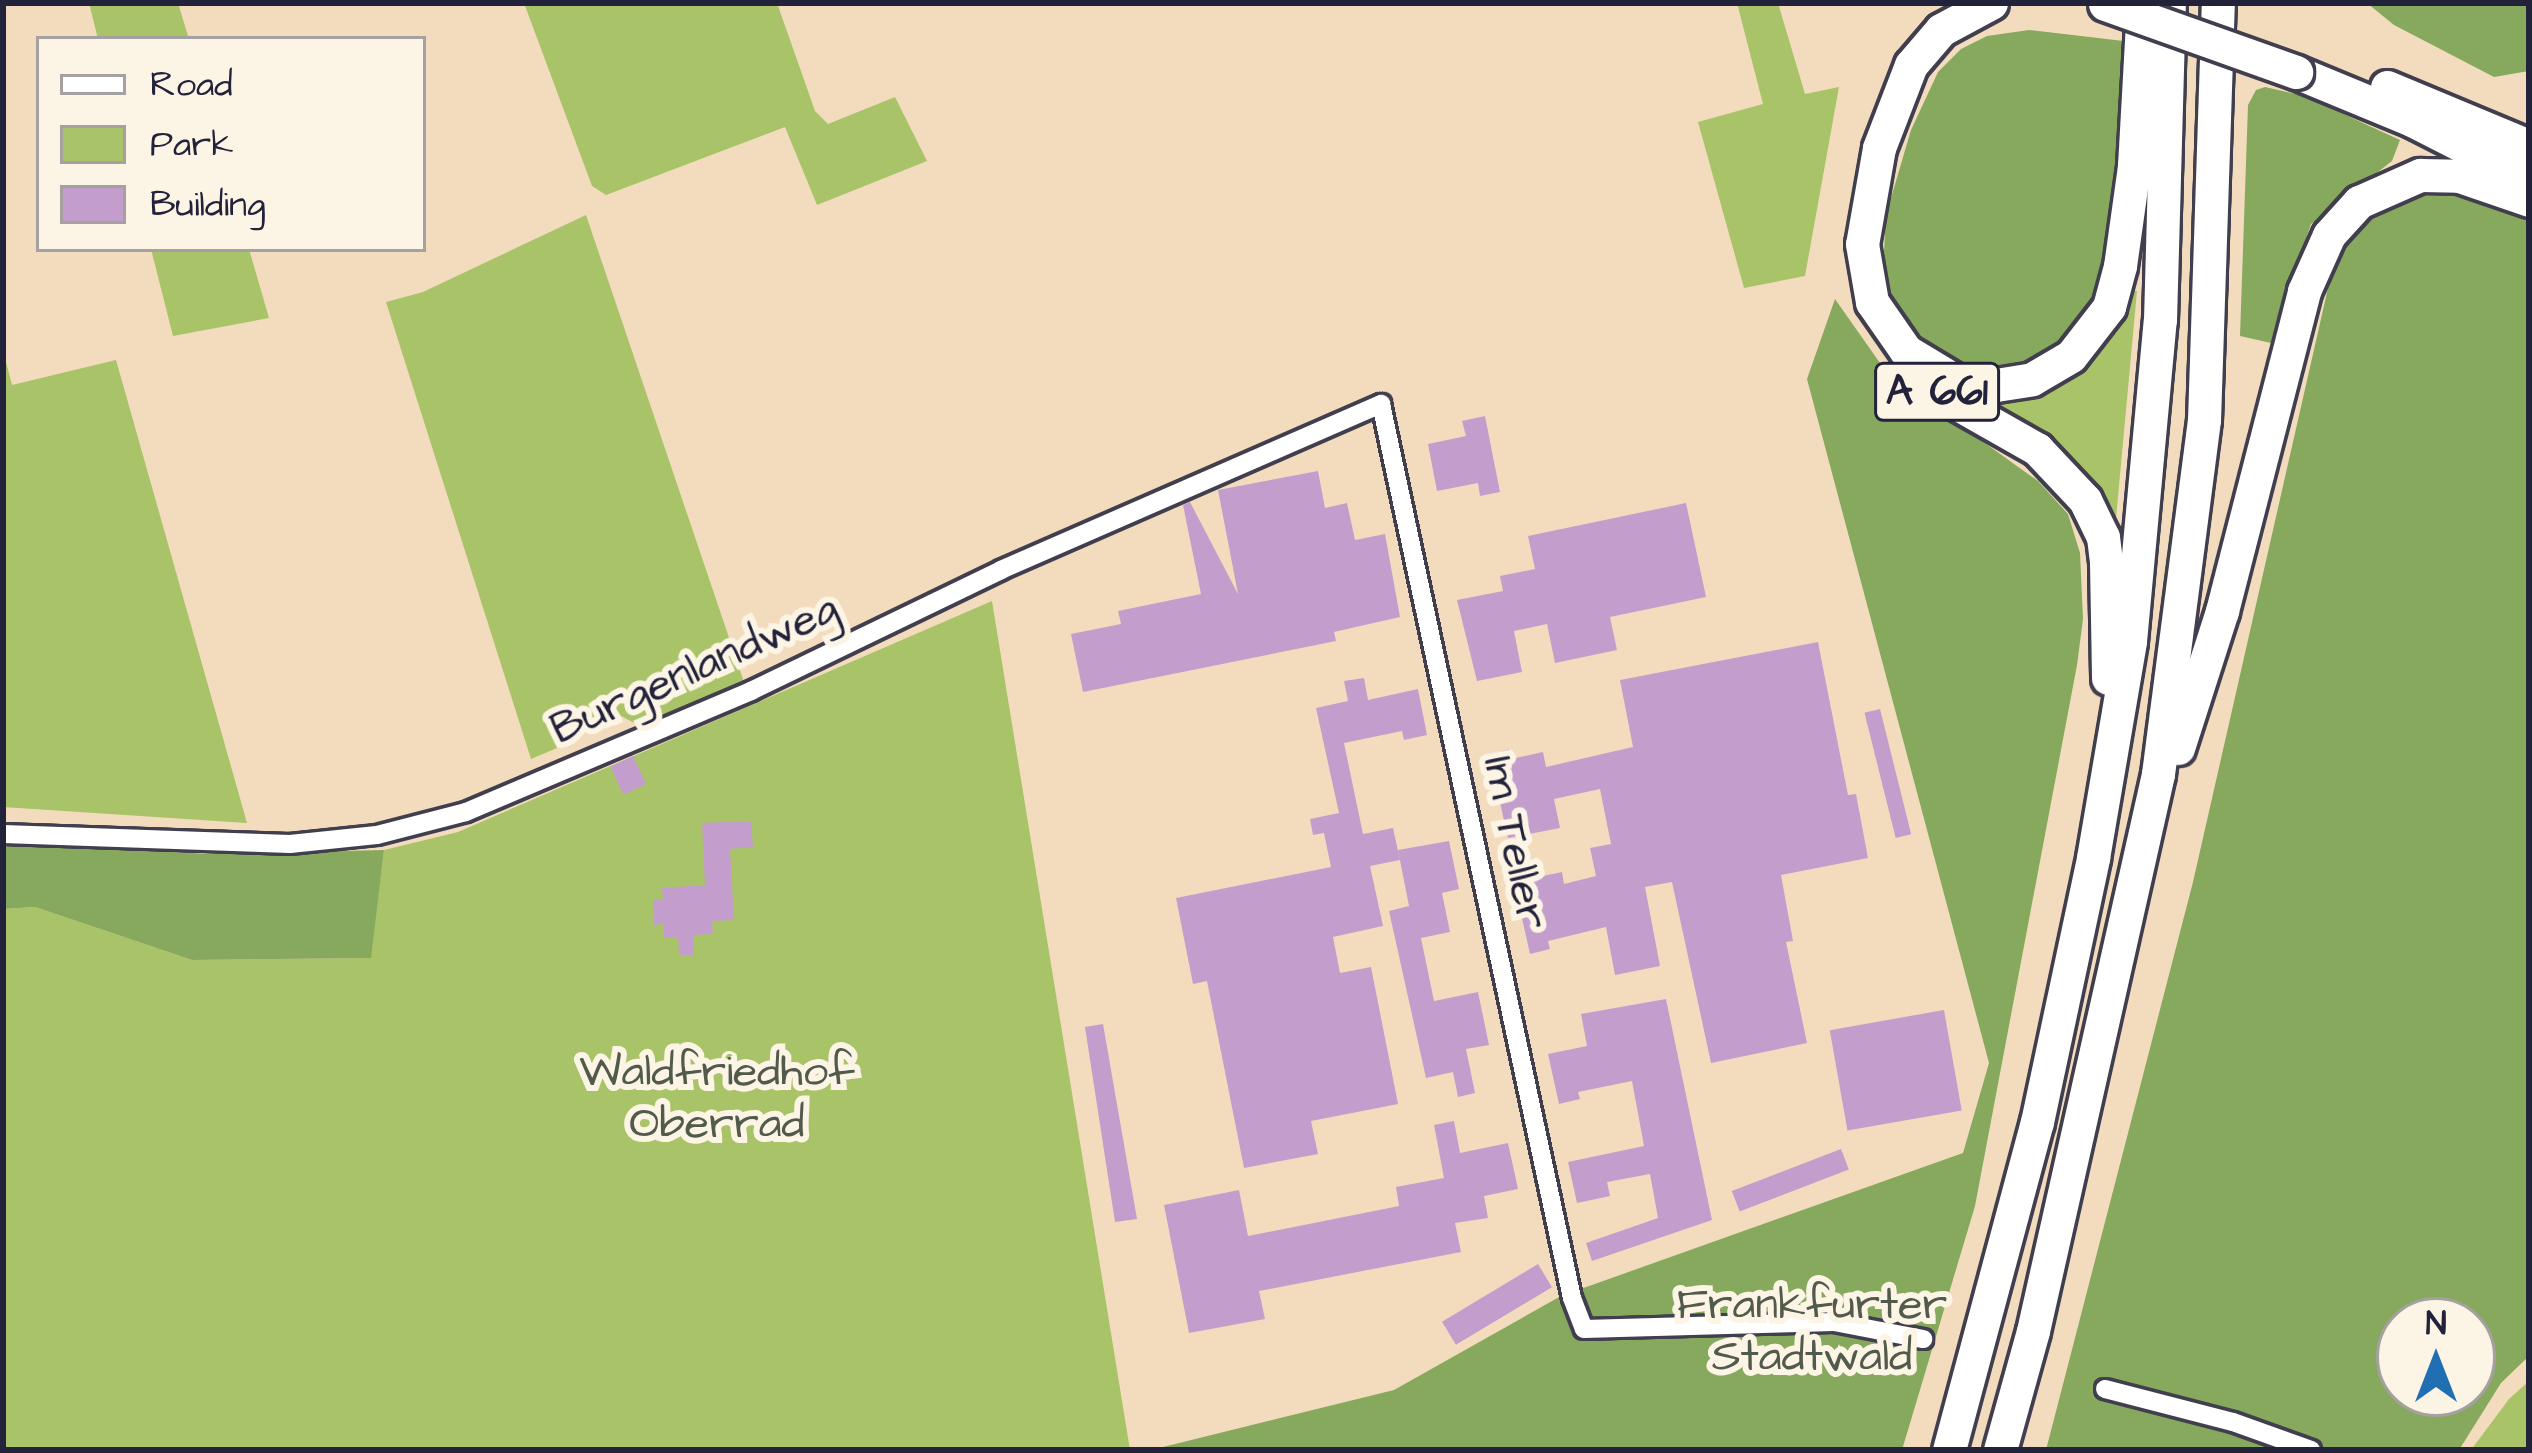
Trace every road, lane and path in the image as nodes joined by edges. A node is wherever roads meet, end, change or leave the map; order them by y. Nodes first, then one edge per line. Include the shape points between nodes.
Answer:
1 (1958, 3) edge
2 (1991, 3) edge
3 (2143, 3) edge
4 (2153, 3) edge
5 (2169, 3) edge
6 (2218, 3) edge
7 (2102, 4) edge
8 (2298, 64) junction
9 (2529, 146) edge
10 (2529, 180) edge
11 (2529, 200) edge
12 (1381, 404) joint
13 (2108, 768) junction
14 (3, 835) edge
15 (2143, 858) junction
16 (1923, 1340) dead end
17 (2105, 1389) dead end
18 (1949, 1450) edge
19 (2000, 1450) edge
20 (2311, 1450) edge

1 - 13 highway, A 661 via 1917,34 1879,103 1851,228 1855,293 1876,344 1900,370 2037,449 2075,484 2097,520 2108,589
2 - 3 highway via 1941,30 1911,65 1879,148 1862,244 1872,302 1906,351 1956,381 1996,385 2032,379 2071,356 2109,307 2134,166
4 - 8 highway
5 - 13 highway, A 661 via 2159,340 2130,641
6 - 15 highway via 2204,420
7 - 8 highway, bridge
8 - 9 highway
8 - 10 highway
11 - 15 highway via 2459,176 2420,175 2359,202 2329,235 2304,291 2222,611
12 - 14 street, Burgenlandweg via 466,812 377,835 290,844
12 - 16 street, Im Teller via 1584,1329 1834,1322
13 - 18 highway, A 661 via 2036,1122
15 - 19 highway
17 - 20 street

